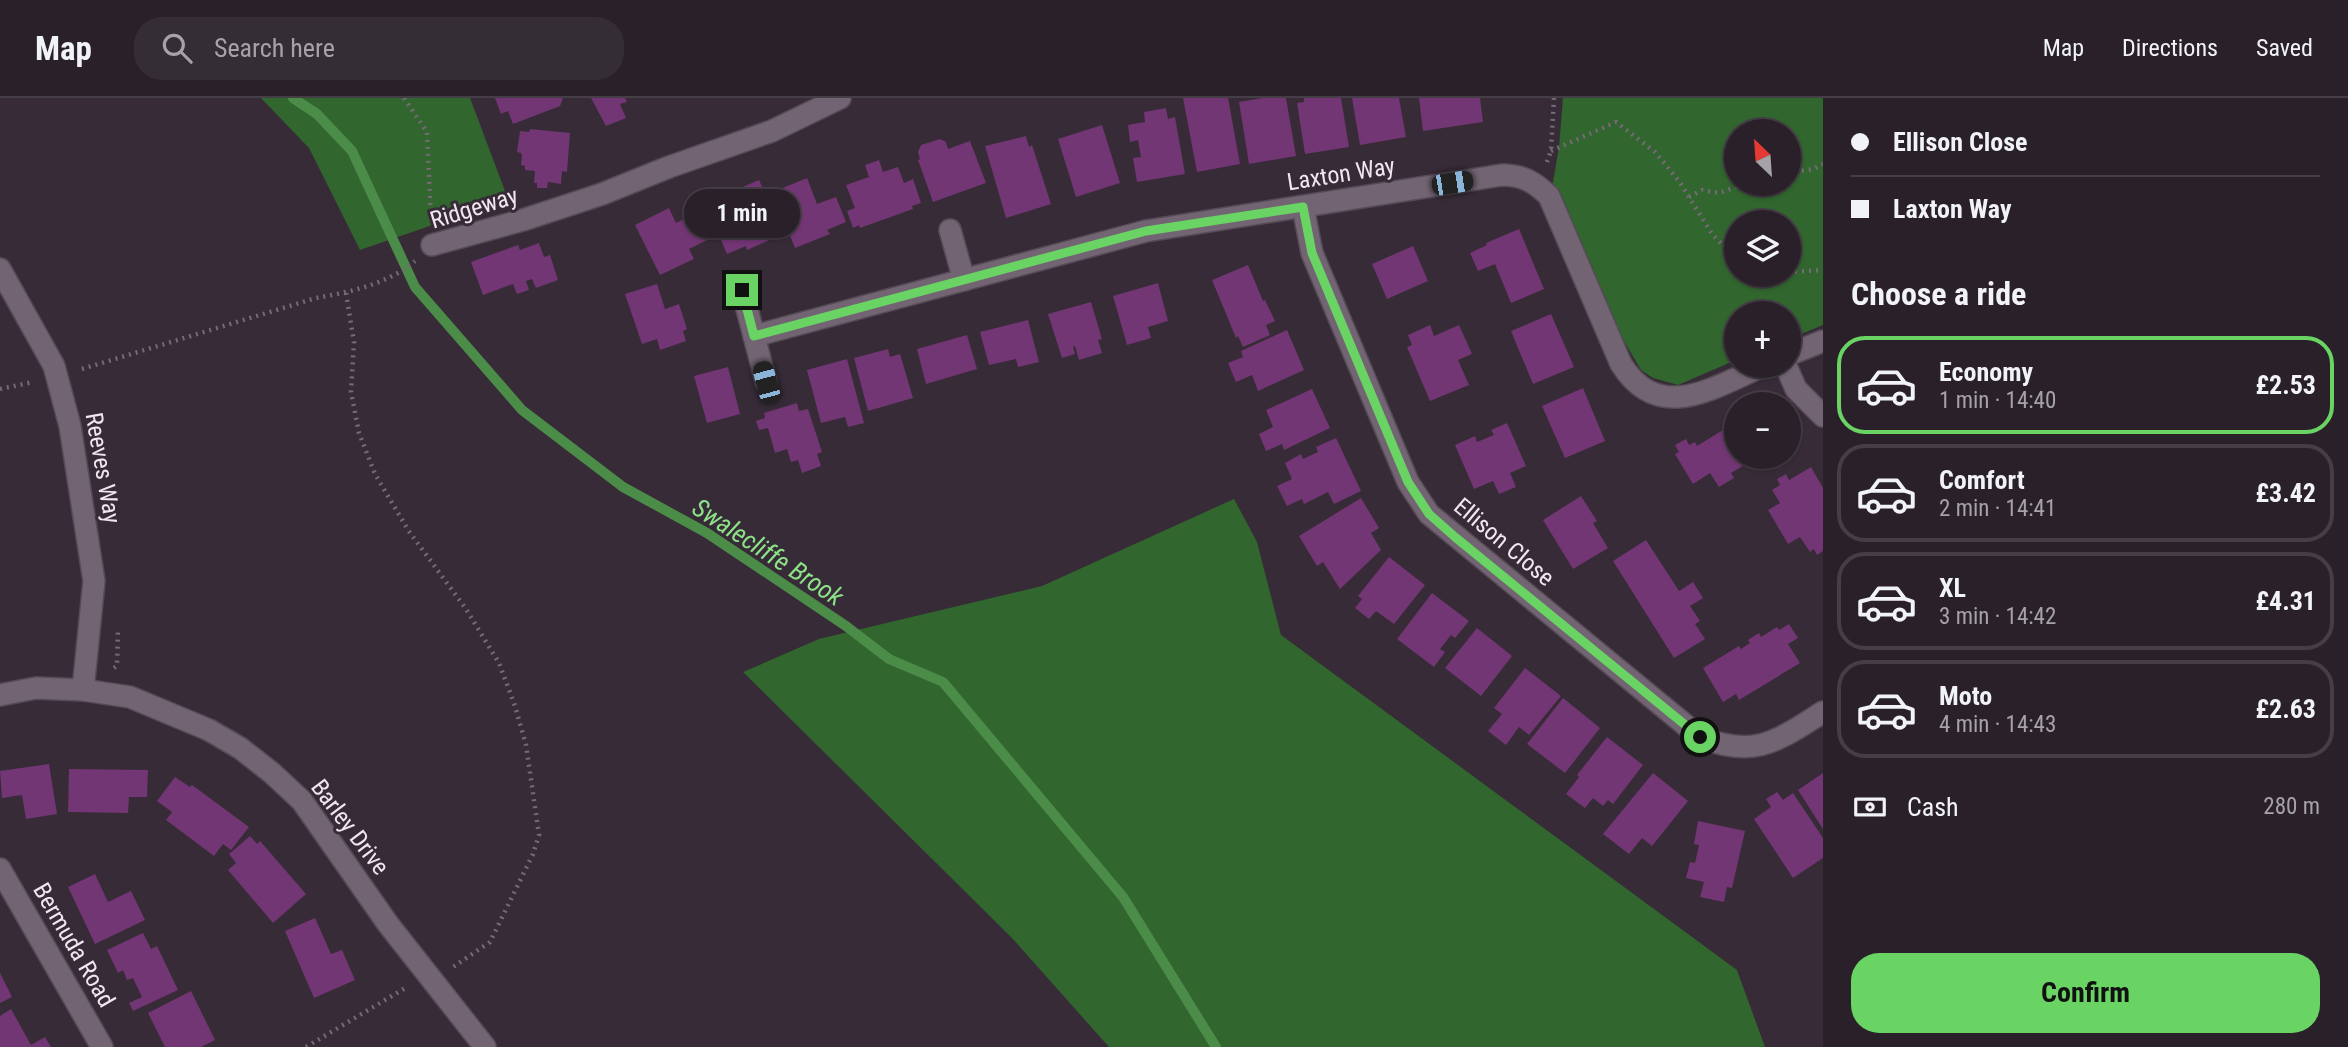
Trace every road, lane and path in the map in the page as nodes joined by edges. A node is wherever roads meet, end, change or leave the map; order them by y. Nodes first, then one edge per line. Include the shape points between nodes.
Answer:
1 (404, 98) edge
2 (840, 98) edge
3 (1554, 98) edge
4 (1551, 151) junction
5 (1823, 164) edge
6 (1801, 171) edge
7 (1537, 186) junction
8 (1724, 191) edge
9 (1689, 197) junction
10 (1303, 207) junction
11 (950, 230) dead end
12 (432, 246) junction
13 (1724, 246) edge
14 (0, 269) edge
15 (1823, 270) edge
16 (1801, 271) edge
17 (964, 280) junction
18 (742, 290) dead end
19 (346, 293) junction
20 (754, 336) junction
21 (1823, 341) edge
22 (1801, 350) edge
23 (58, 377) junction
24 (1734, 378) edge
25 (1791, 378) edge
26 (766, 382) dead end
27 (0, 389) edge
28 (1823, 416) edge
29 (83, 690) junction
30 (0, 695) edge
31 (1823, 712) edge
32 (0, 869) edge
33 (431, 978) junction
34 (102, 1047) edge
35 (306, 1047) edge
36 (485, 1047) edge

1 - 12 path via 427,132
2 - 12 street, Ridgeway via 772,131 602,194
3 - 4 path
4 - 7 path
4 - 9 path via 1616,122 1655,152
5 - 6 path
7 - 10 street, Laxton Way via 1516,175 1502,175
7 - 24 street via 1549,196 1621,364 1637,385 1670,399 1694,395
8 - 9 path via 1702,190
9 - 13 path
10 - 17 street, Laxton Way via 1146,231
10 - 31 street, Ellison Close via 1312,253 1408,482 1429,514 1700,737 1753,747 1771,742
11 - 17 street
12 - 19 path, Ridgeway via 402,272
14 - 23 street, Reeves Way
15 - 16 path
17 - 20 street, Laxton Way
18 - 20 street
19 - 23 path, Ridgeway via 316,298
19 - 33 path via 354,342 351,392 359,433 375,474 408,530 499,663 526,746 536,807 539,835 533,854 491,942
20 - 26 street
21 - 22 street
23 - 27 path, Ridgeway
23 - 29 street, Reeves Way via 94,580
25 - 28 street
29 - 30 street, Barley Drive via 36,688
29 - 33 street, Barley Drive via 130,697 169,712 240,748 272,773 302,801
32 - 34 street, Bermuda Road
33 - 35 path
33 - 36 street, Barley Drive

